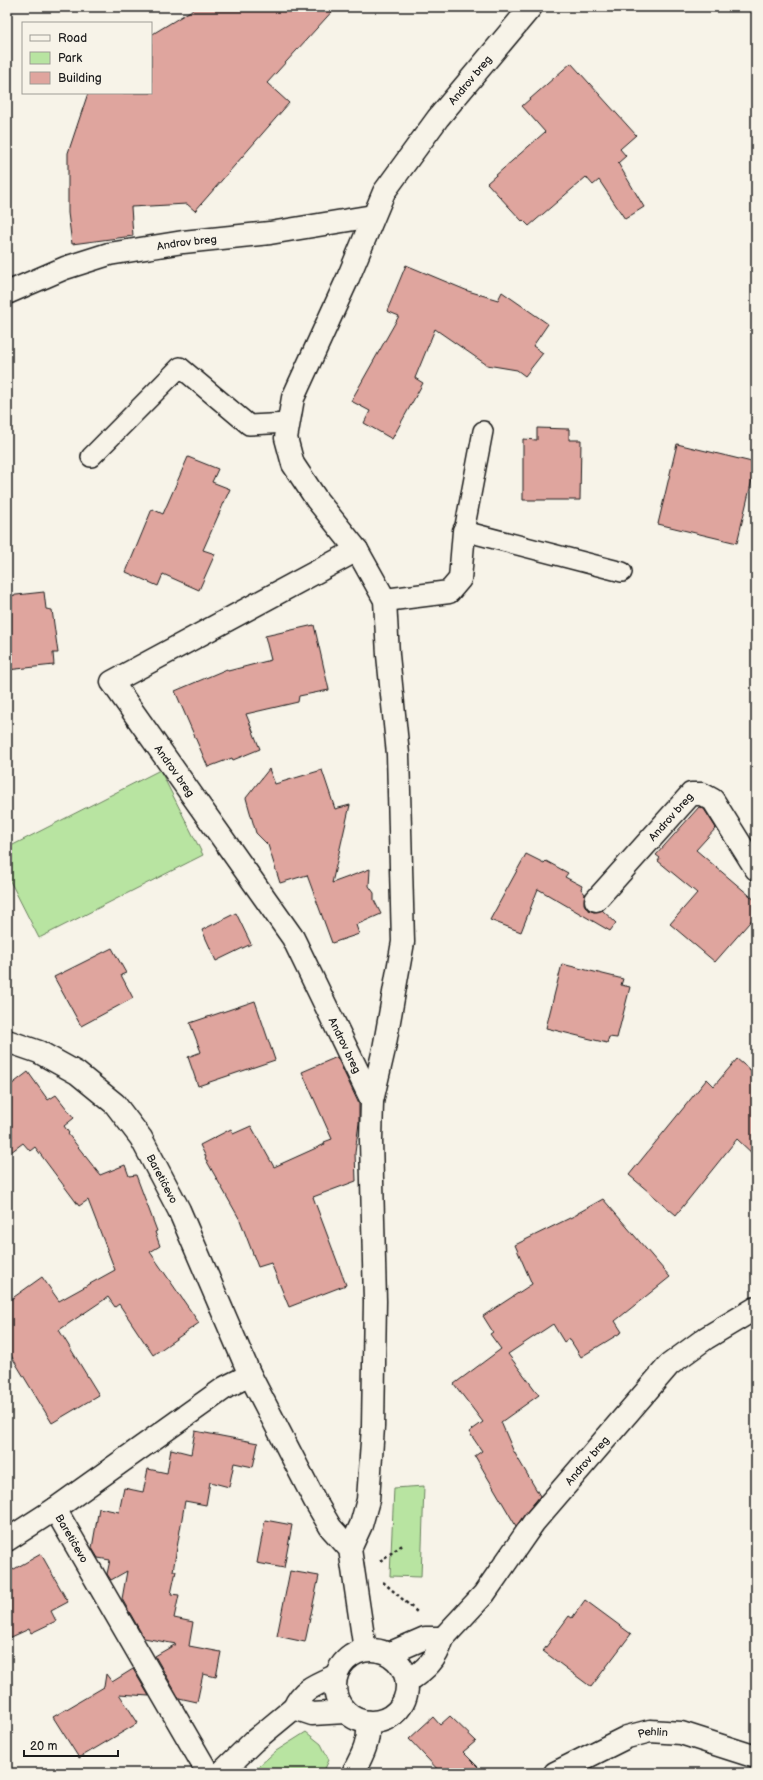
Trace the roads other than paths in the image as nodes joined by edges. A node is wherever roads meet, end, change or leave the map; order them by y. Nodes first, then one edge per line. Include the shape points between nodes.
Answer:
1 (531, 7) edge
2 (373, 216) junction
3 (7, 293) edge
4 (289, 423) junction
5 (482, 431) dead end
6 (91, 458) dead end
7 (464, 531) junction
8 (357, 550) junction
9 (622, 572) dead end
10 (385, 600) junction
11 (756, 869) edge
12 (596, 900) dead end
13 (7, 1041) edge
14 (372, 1101) junction
15 (756, 1308) edge
16 (250, 1375) junction
17 (55, 1509) junction
18 (7, 1540) edge
19 (350, 1549) junction
20 (443, 1638) junction
21 (366, 1650) junction
22 (388, 1654) junction
23 (335, 1676) junction
24 (407, 1682) junction
25 (294, 1708) junction
26 (345, 1712) junction
27 (368, 1722) junction
28 (756, 1757) edge
29 (208, 1773) edge
30 (221, 1773) edge
31 (353, 1773) edge
32 (555, 1773) edge

1 - 2 street, Androv breg via 438,118 384,192
2 - 3 street, Androv breg via 270,233 183,242 109,254 65,268
2 - 4 street, Androv breg via 348,278 293,398
4 - 6 lane via 249,425 180,367
4 - 8 street, Androv breg via 286,438 293,464 316,500
5 - 7 lane
7 - 9 lane
7 - 10 street via 460,579 449,592
8 - 10 street, Androv breg
8 - 14 street, Androv breg via 112,682 293,938
10 - 14 street, Androv breg via 398,754 403,942
11 - 12 street, Androv breg via 712,800 702,794 691,794
13 - 16 street, Baretićevo via 39,1052 77,1073 115,1104 132,1127 179,1210
14 - 19 street, Androv breg via 375,1301 373,1426 368,1500 361,1525
15 - 20 street, Androv breg via 706,1338 669,1365 534,1522 484,1594
16 - 17 street, Baretićevo via 226,1387
16 - 19 street, Baretićevo via 331,1528
17 - 18 street
17 - 29 street, Baretićevo
19 - 21 street
20 - 22 street via 425,1638
20 - 24 street, Androv breg via 438,1653 426,1669
21 - 22 street via 374,1649
21 - 23 street via 350,1656
22 - 24 street via 404,1670
23 - 25 street via 311,1687 299,1697
23 - 26 street via 334,1689
24 - 27 street via 406,1695 401,1707 392,1716 381,1721
25 - 26 street via 312,1714
25 - 30 street
26 - 27 street via 356,1719
27 - 31 street via 366,1746
28 - 32 street, Pehlin via 681,1732 650,1731 627,1737

